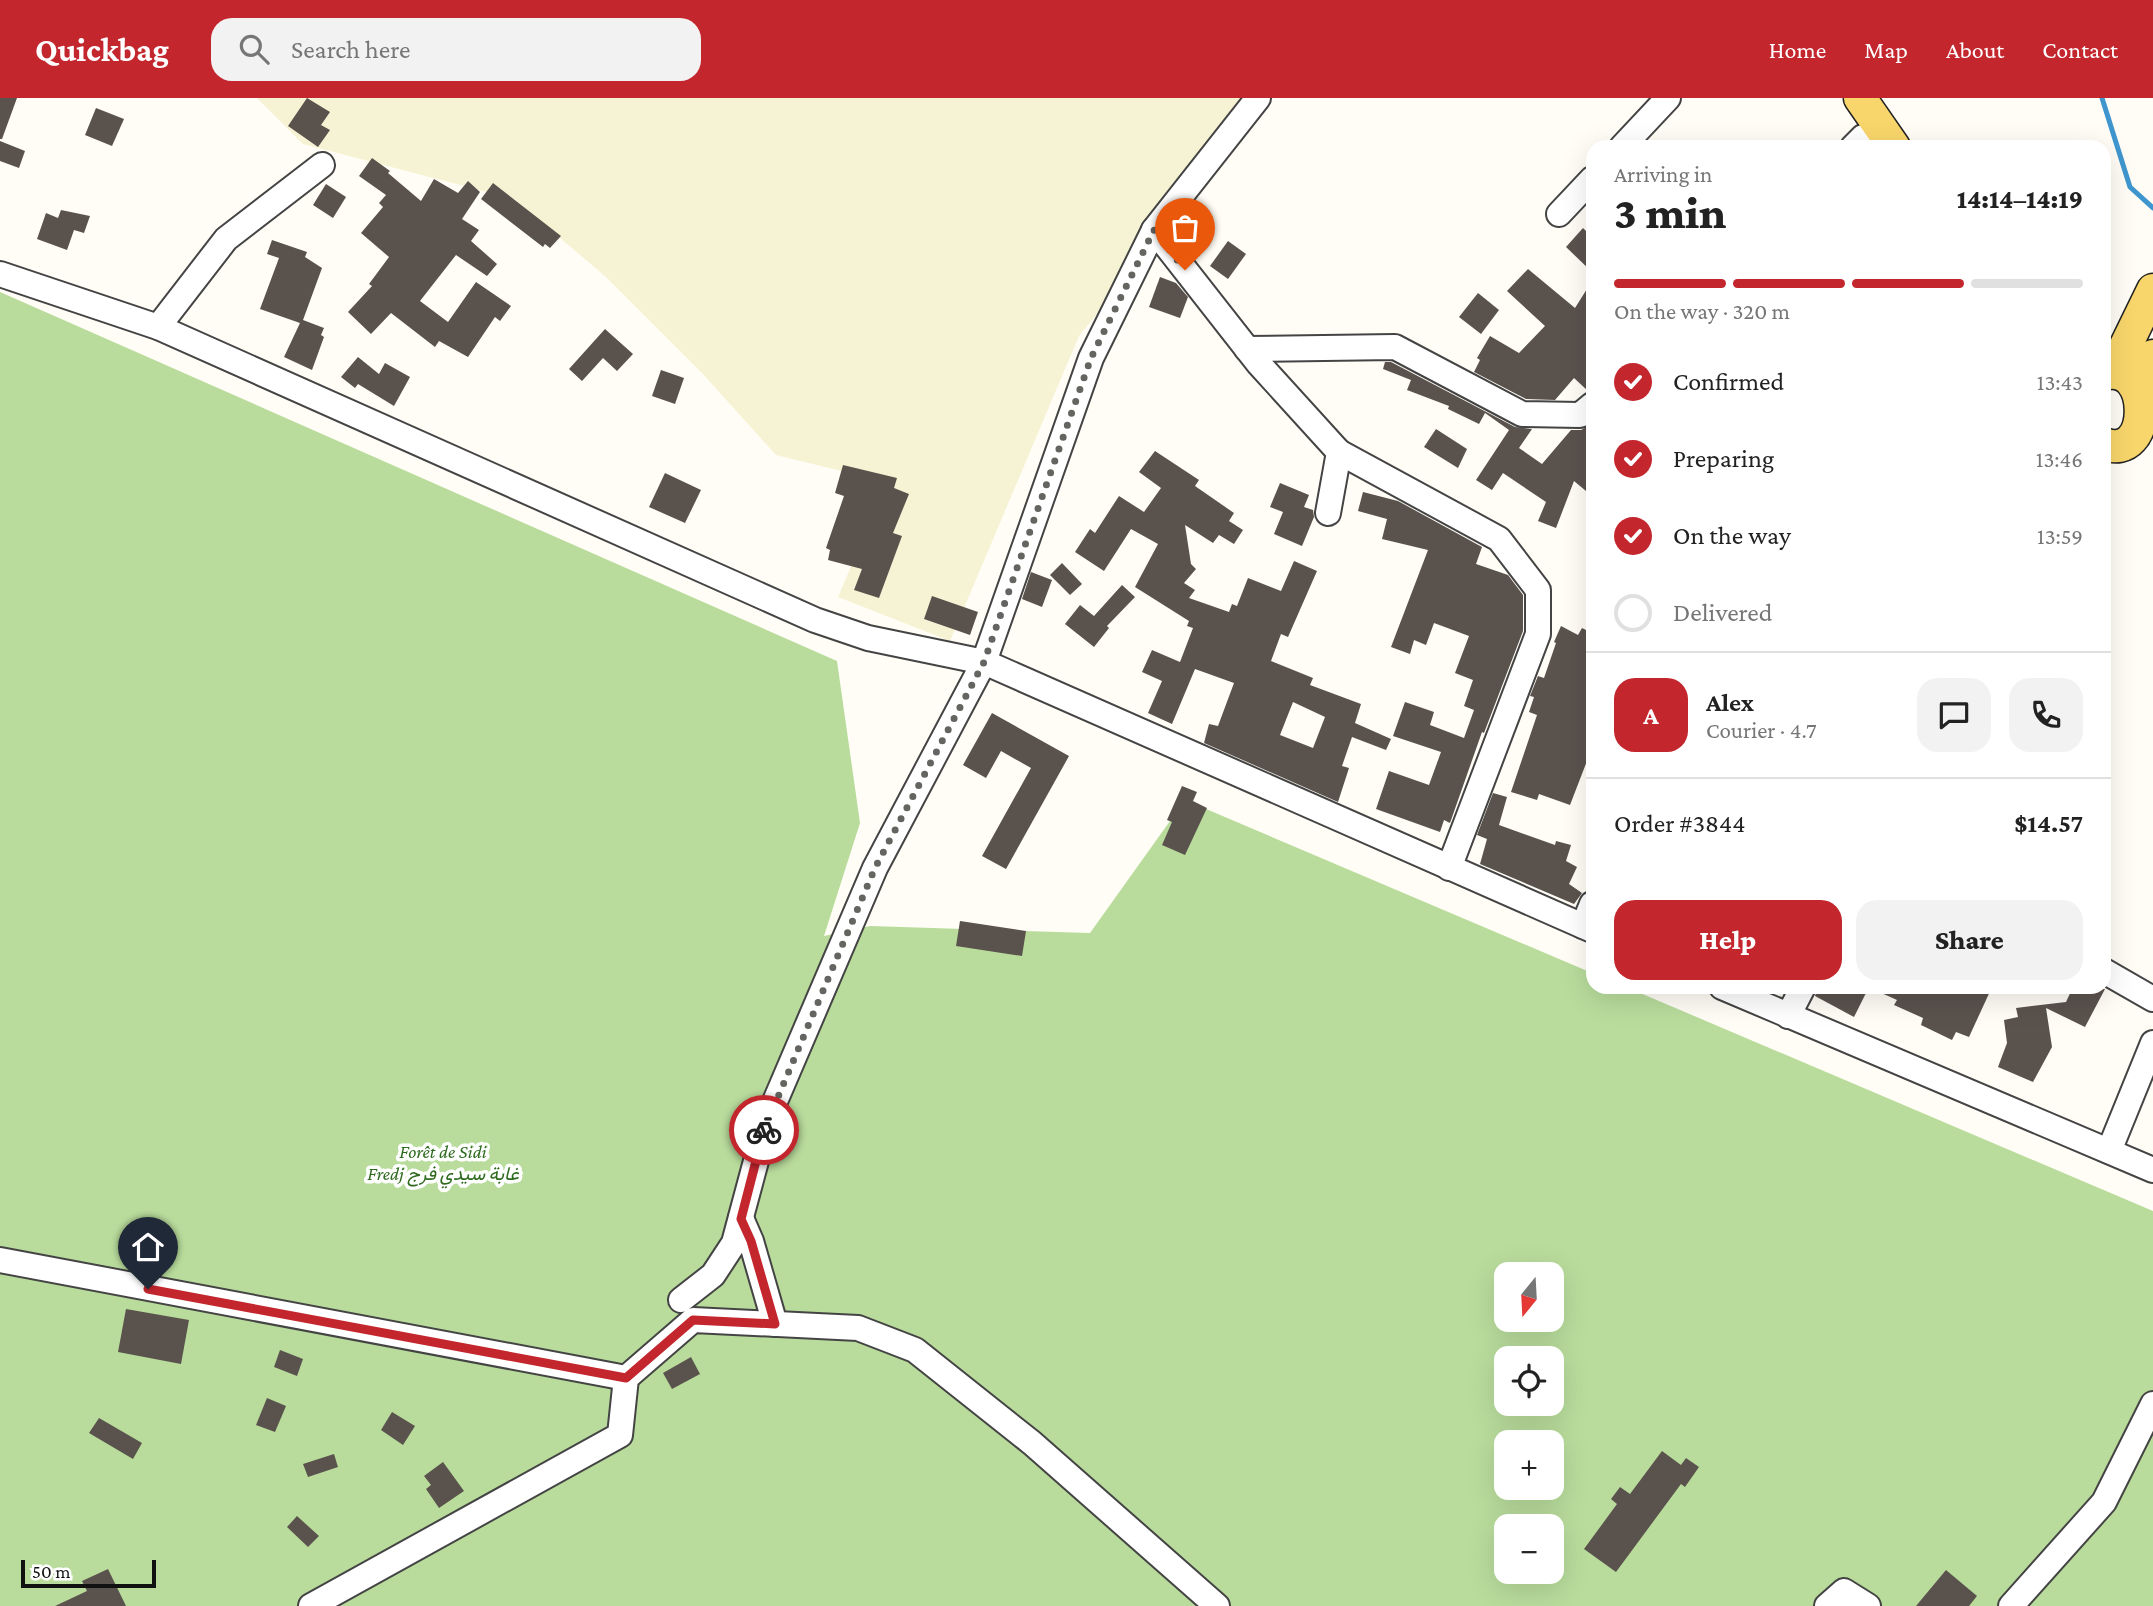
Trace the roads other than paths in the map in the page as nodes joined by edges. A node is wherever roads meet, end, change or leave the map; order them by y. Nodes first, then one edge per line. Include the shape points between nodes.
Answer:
1 (1258, 98) edge
2 (1668, 98) edge
3 (1837, 98) edge
4 (1860, 98) edge
5 (1629, 140) edge
6 (1860, 140) edge
7 (1889, 140) edge
8 (322, 165) dead end
9 (1586, 185) edge
10 (1559, 214) dead end
11 (1154, 230) junction
12 (0, 274) edge
13 (2147, 302) edge
14 (158, 327) junction
15 (2111, 333) edge
16 (1247, 349) junction
17 (2153, 356) edge
18 (2111, 368) edge
19 (2111, 373) edge
20 (2144, 386) junction
21 (1586, 410) edge
22 (2148, 437) edge
23 (2111, 447) edge
24 (1339, 452) junction
25 (1328, 513) dead end
26 (984, 662) junction
27 (1449, 868) junction
28 (1586, 919) edge
29 (2111, 975) edge
30 (1738, 994) edge
31 (1799, 994) edge
32 (2153, 999) edge
33 (1788, 1016) junction
34 (2153, 1043) edge
35 (2109, 1151) junction
36 (2153, 1170) edge
37 (741, 1219) junction
38 (0, 1260) edge
39 (681, 1300) dead end
40 (775, 1324) junction
41 (626, 1378) junction
42 (2153, 1404) edge
43 (311, 1606) edge
44 (1217, 1606) edge
45 (1828, 1606) edge
46 (1868, 1606) edge
47 (2011, 1606) edge

1 - 11 street
2 - 5 street
3 - 6 main road
4 - 7 main road
8 - 14 street via 226,239
9 - 10 street
11 - 16 street
11 - 26 street via 1091,358
12 - 14 street
13 - 15 main road
13 - 18 main road
14 - 26 street via 815,620 868,638
16 - 21 street via 1395,347 1522,414 1580,415
16 - 24 street
17 - 20 main road
19 - 20 main road via 2130,375
20 - 22 main road via 2152,410
22 - 23 main road
24 - 25 street
24 - 27 street via 1499,539 1538,590 1538,634
26 - 27 street
26 - 37 street via 875,868 767,1120
27 - 28 street
29 - 32 street
30 - 33 street
31 - 33 street
33 - 35 street
34 - 35 street
35 - 36 street
37 - 39 street via 720,1267
37 - 40 street
38 - 41 street
40 - 41 street via 693,1320
40 - 44 street via 858,1328 915,1350 1032,1443
41 - 43 street via 620,1435
42 - 47 street via 2104,1502
45 - 46 street via 1844,1591

